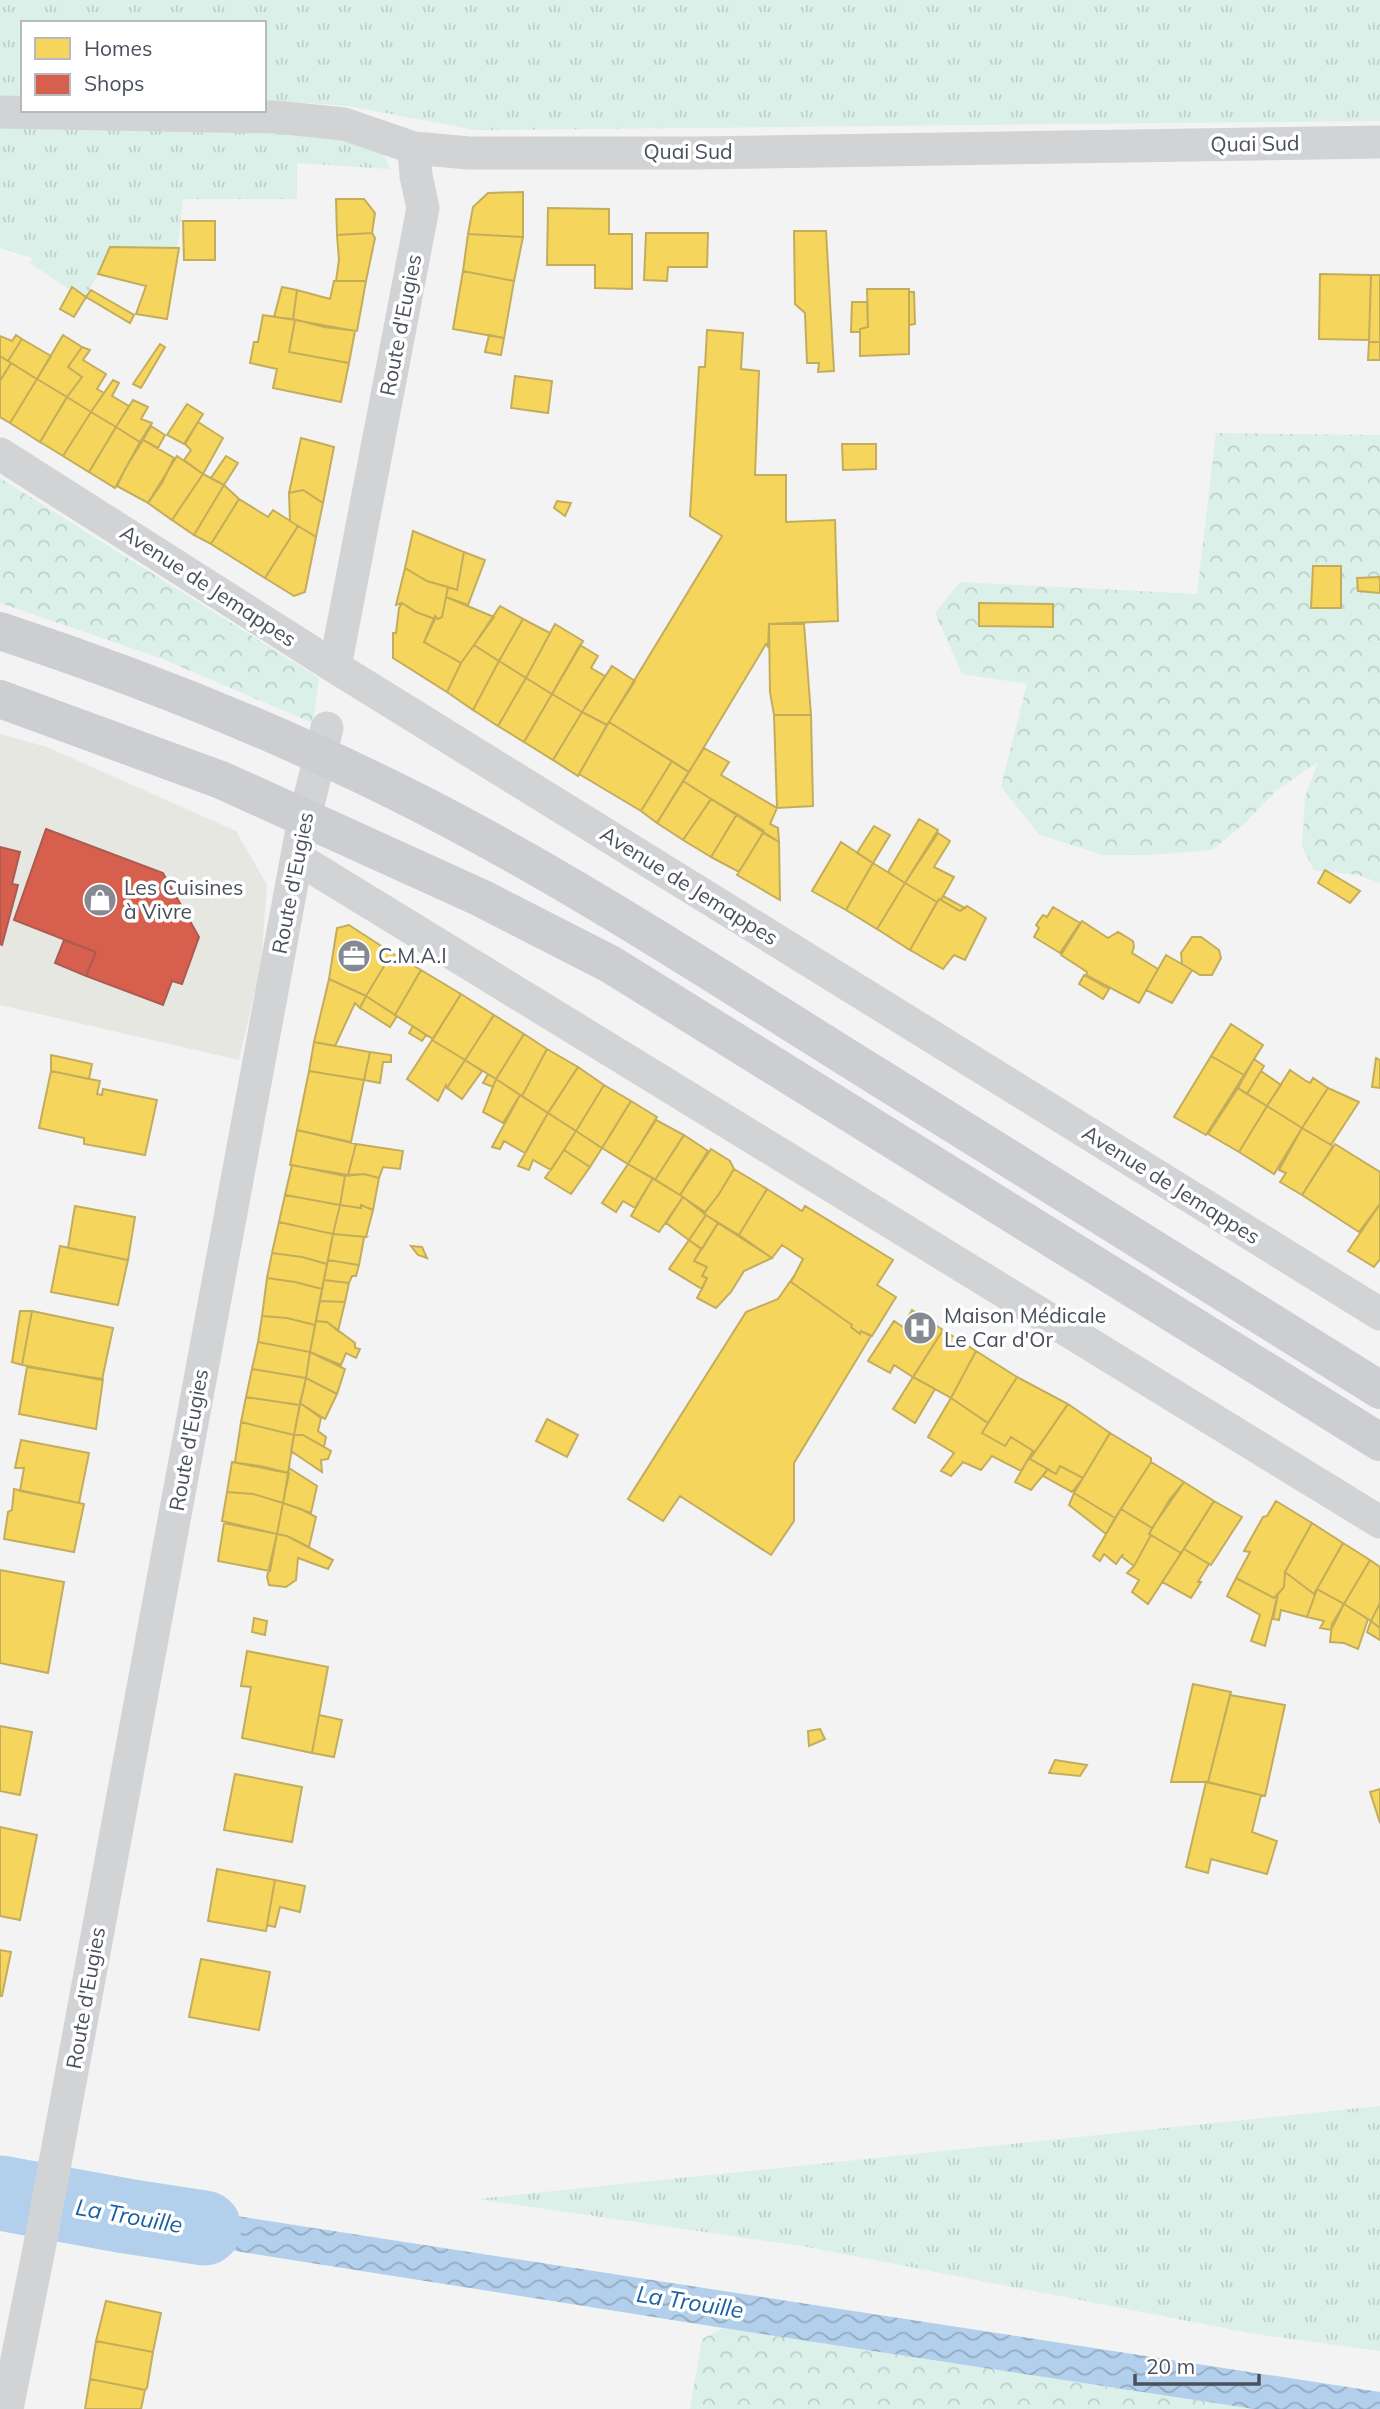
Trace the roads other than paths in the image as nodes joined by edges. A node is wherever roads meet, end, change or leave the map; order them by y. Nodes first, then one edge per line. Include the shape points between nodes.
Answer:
1 (0, 112) edge
2 (1380, 142) edge
3 (414, 148) junction
4 (0, 454) edge
5 (0, 631) edge
6 (335, 667) junction
7 (0, 699) edge
8 (324, 742) junction
9 (305, 817) junction
10 (297, 858) junction
11 (1380, 1314) edge
12 (1380, 1391) edge
13 (1380, 1442) edge
14 (1380, 1522) edge
15 (7, 2409) edge

1 - 3 street, Quai Sud via 276,117 344,124
2 - 3 street, Quai Sud via 694,153 469,153
3 - 6 street, Route d'Eugies via 423,208
4 - 6 street, Avenue de Jemappes
5 - 8 main road
6 - 11 street, Avenue de Jemappes
7 - 9 main road via 221,780
8 - 9 street, Route d'Eugies
8 - 12 main road via 675,951
9 - 10 street, Route d'Eugies
9 - 13 main road via 610,964
10 - 14 street
10 - 15 street, Route d'Eugies

